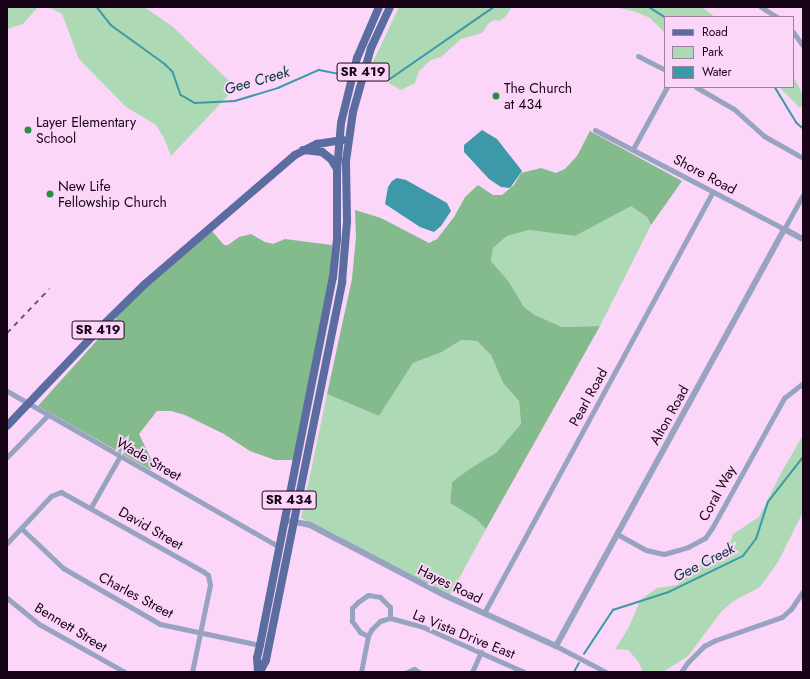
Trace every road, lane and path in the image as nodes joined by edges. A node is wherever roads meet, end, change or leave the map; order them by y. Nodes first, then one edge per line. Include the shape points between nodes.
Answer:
1 (379, 7) edge
2 (390, 7) edge
3 (761, 7) edge
4 (775, 16) edge
5 (794, 33) edge
6 (803, 46) edge
7 (638, 56) dead end
8 (664, 69) edge
9 (666, 88) edge
10 (698, 88) edge
11 (595, 130) dead end
12 (348, 140) junction
13 (339, 141) junction
14 (632, 149) junction
15 (302, 150) junction
16 (803, 158) edge
17 (337, 170) junction
18 (714, 192) junction
19 (803, 195) edge
20 (784, 230) junction
21 (803, 240) edge
22 (323, 327) junction
23 (330, 344) junction
24 (803, 383) edge
25 (7, 391) edge
26 (28, 404) junction
27 (48, 415) junction
28 (7, 426) edge
29 (120, 456) junction
30 (7, 457) edge
31 (91, 508) junction
32 (285, 520) junction
33 (294, 521) junction
34 (21, 528) junction
35 (617, 534) junction
36 (7, 542) edge
37 (279, 547) junction
38 (803, 591) edge
39 (7, 598) edge
40 (484, 613) junction
41 (390, 618) junction
42 (200, 633) junction
43 (368, 636) junction
44 (260, 645) junction
45 (556, 646) junction
46 (481, 652) junction
47 (125, 672) edge
48 (192, 672) edge
49 (259, 672) edge
50 (361, 672) edge
51 (407, 672) edge
52 (419, 672) edge
53 (472, 672) edge
54 (524, 672) edge
55 (606, 672) edge
56 (681, 672) edge

1 - 13 main road, SR 419 via 355,65 343,109
2 - 12 main road, SR 419 via 366,61
3 - 4 street
5 - 6 street
7 - 8 street
9 - 14 street
10 - 16 street via 734,109 764,136
11 - 14 street, Shore Road
12 - 13 main road, SR 419
12 - 23 main road, SR 434 via 344,261
13 - 15 main road, SR 419 via 317,144
13 - 17 main road, SR 434
14 - 18 street, Shore Road
15 - 17 main road via 322,152 331,159
15 - 26 main road, SR 419 via 145,284
17 - 22 main road, SR 434 via 336,258
18 - 20 street, Shore Road
18 - 40 street, Pearl Road
19 - 20 street, Alton Road
20 - 21 street, Shore Road
20 - 35 street, Alton Road
22 - 23 main road
22 - 32 main road, SR 434
23 - 33 main road, SR 434
24 - 35 street, Coral Way via 792,390 779,406 705,538 688,547 664,554 646,550
25 - 26 street, Wade Street
26 - 27 street, Wade Street
26 - 28 main road, SR 419
27 - 29 street, Wade Street
27 - 30 street
29 - 31 street
29 - 37 street, Wade Street
31 - 34 street, David Street via 64,493 56,493
31 - 42 street, David Street via 208,575 210,585
32 - 33 street, Hayes Road
32 - 37 main road, SR 434
33 - 40 street, Hayes Road via 310,526
33 - 49 main road, SR 434 via 266,660
34 - 36 street, David Street
34 - 42 street, Charles Street via 57,564 70,573 160,624
35 - 45 street, Alton Road
37 - 44 main road, SR 434
38 - 56 street via 782,617 704,646
39 - 47 street, Bennett Street via 39,624
40 - 45 street, Hayes Road
41 - 43 street, La Vista Drive East via 380,621
41 - 43 street via 390,607 380,596 368,595 358,602 352,608 352,621 360,632
41 - 46 street, La Vista Drive East via 423,627
42 - 44 street, Charles Street
42 - 48 street, David Street
43 - 50 street, La Vista Drive East
44 - 49 main road, SR 434 via 257,658
45 - 55 street, Hayes Road
46 - 53 street
46 - 54 street, La Vista Drive East
51 - 52 street via 414,669

